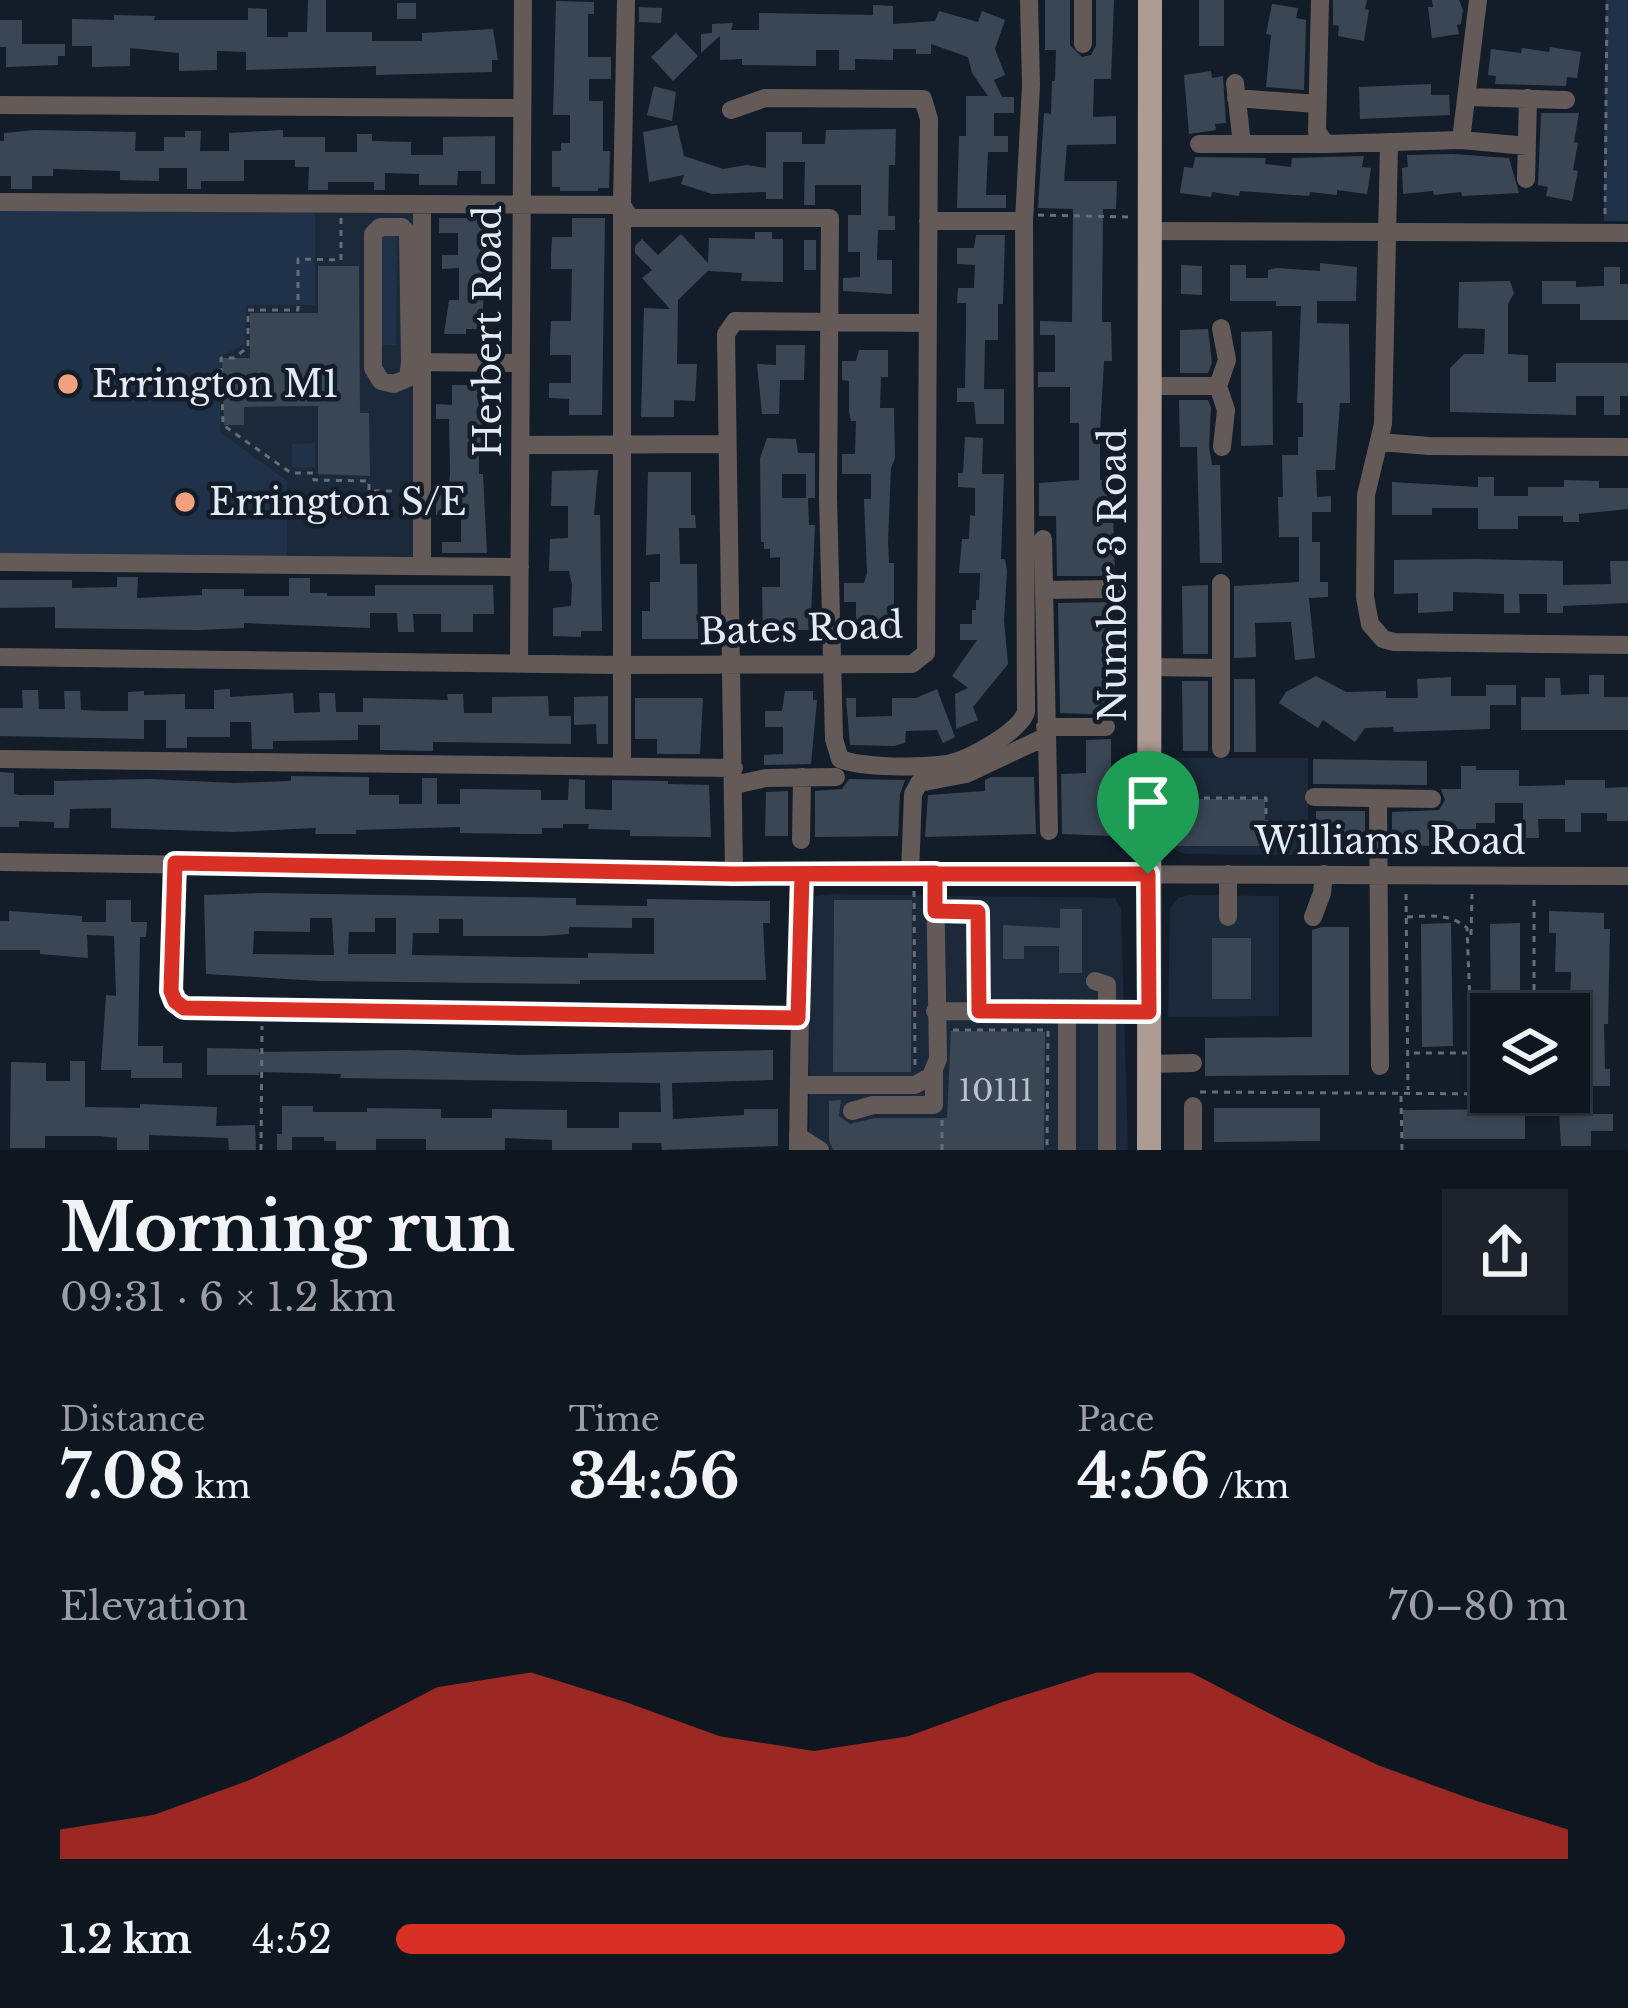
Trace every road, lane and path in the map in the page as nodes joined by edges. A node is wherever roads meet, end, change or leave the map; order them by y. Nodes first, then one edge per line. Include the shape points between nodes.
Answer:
1 (523, 0) edge
2 (626, 0) edge
3 (1029, 0) edge
4 (1083, 0) edge
5 (1150, 0) edge
6 (1319, 0) edge
7 (1478, 0) edge
8 (1607, 0) edge
9 (1083, 44) dead end
10 (1467, 97) junction
11 (1528, 98) junction
12 (1565, 100) dead end
13 (1317, 104) junction
14 (0, 105) edge
15 (522, 108) junction
16 (731, 110) dead end
17 (1462, 140) junction
18 (1199, 144) dead end
19 (1242, 144) junction
20 (1326, 144) junction
21 (1389, 144) junction
22 (1527, 146) junction
23 (1526, 179) dead end
24 (0, 202) edge
25 (340, 204) junction
26 (422, 205) junction
27 (622, 205) junction
28 (521, 206) junction
29 (1027, 218) junction
30 (928, 221) junction
31 (1141, 224) junction
32 (1384, 231) junction
33 (1605, 232) junction
34 (1628, 233) edge
35 (829, 321) junction
36 (927, 323) junction
37 (1221, 328) dead end
38 (417, 362) junction
39 (521, 363) junction
40 (1149, 386) junction
41 (1218, 386) junction
42 (1380, 442) junction
43 (726, 444) junction
44 (520, 445) junction
45 (622, 445) junction
46 (1222, 447) dead end
47 (1628, 447) edge
48 (393, 491) dead end
49 (1043, 539) dead end
50 (0, 562) edge
51 (422, 566) junction
52 (520, 567) junction
53 (1221, 583) dead end
54 (1112, 589) dead end
55 (1044, 590) junction
56 (1628, 645) edge
57 (0, 657) edge
58 (519, 663) junction
59 (622, 665) junction
60 (835, 665) junction
61 (732, 666) junction
62 (1148, 667) junction
63 (1221, 668) junction
64 (1106, 727) dead end
65 (1045, 732) junction
66 (1221, 749) dead end
67 (0, 758) edge
68 (622, 764) junction
69 (734, 776) junction
70 (802, 777) junction
71 (836, 777) dead end
72 (1314, 797) dead end
73 (1166, 798) dead end
74 (1432, 799) dead end
75 (1378, 800) junction
76 (1049, 831) dead end
77 (801, 840) dead end
78 (1266, 858) dead end
79 (0, 862) edge
80 (175, 863) junction
81 (935, 873) junction
82 (734, 874) junction
83 (802, 874) junction
84 (1148, 874) junction
85 (1228, 874) junction
86 (1324, 874) junction
87 (1377, 874) junction
88 (1628, 876) edge
89 (912, 882) junction
90 (1406, 894) dead end
91 (1472, 894) dead end
92 (1534, 894) dead end
93 (935, 911) junction
94 (1313, 916) dead end
95 (1228, 917) dead end
96 (1407, 917) junction
97 (1471, 937) junction
98 (1095, 981) dead end
99 (1471, 993) edge
100 (1534, 993) edge
101 (262, 1009) junction
102 (935, 1011) junction
103 (979, 1011) junction
104 (1067, 1012) junction
105 (1107, 1012) junction
106 (1149, 1012) junction
107 (798, 1018) junction
108 (946, 1030) dead end
109 (1407, 1053) junction
110 (1470, 1053) edge
111 (1149, 1064) junction
112 (1193, 1064) dead end
113 (1380, 1066) dead end
114 (934, 1071) junction
115 (799, 1085) junction
116 (915, 1085) junction
117 (1404, 1094) junction
118 (1470, 1094) edge
119 (1192, 1099) joint
120 (852, 1111) dead end
121 (798, 1143) edge
122 (261, 1150) edge
123 (820, 1150) edge
124 (1047, 1150) edge
125 (1067, 1150) edge
126 (1107, 1150) edge
127 (1150, 1150) edge
128 (1193, 1150) edge
129 (1402, 1150) edge

1 - 15 street, Herbert Road
2 - 27 street
3 - 29 street
4 - 9 street
5 - 31 main road, Number 3 Road
6 - 13 street
7 - 10 street
8 - 33 path
10 - 11 street
10 - 17 street
11 - 12 street
11 - 22 street
13 - 19 street via 1235,91
13 - 20 street via 1317,132
14 - 15 street
15 - 28 street, Herbert Road
16 - 30 street, Bates Road via 765,98 923,99
17 - 21 street
17 - 22 street
18 - 19 street
19 - 20 street
20 - 21 street
21 - 32 street
22 - 23 street
24 - 25 street
25 - 26 street
25 - 48 path via 341,260 298,259 298,310 248,310 248,347 221,358 223,425 291,473
26 - 28 street
26 - 38 street
27 - 28 street
27 - 35 street via 630,218 830,218
27 - 45 street
28 - 39 street, Herbert Road
29 - 30 street
29 - 31 path
29 - 60 street via 1024,720 952,763 845,761 834,739
30 - 36 street, Bates Road
31 - 32 street
31 - 40 main road, Number 3 Road
32 - 33 street
32 - 42 street
33 - 34 street
35 - 36 street
35 - 43 street via 735,321 726,334
35 - 60 street
36 - 60 street, Bates Road via 926,653 912,664
37 - 41 street via 1227,360
38 - 38 street via 408,233 380,227 373,234 373,368 394,384
38 - 39 street
38 - 51 street
39 - 44 street, Herbert Road
40 - 41 street
40 - 62 main road, Number 3 Road
41 - 46 street via 1226,410
42 - 47 street
42 - 56 street via 1366,495 1365,597 1370,624 1383,639
43 - 45 street
43 - 61 street
44 - 45 street
44 - 52 street, Herbert Road
45 - 59 street
49 - 55 street
50 - 51 street
51 - 52 street
52 - 58 street, Herbert Road
53 - 63 street
54 - 55 street
55 - 65 street
57 - 58 street, Bates Road
58 - 59 street, Bates Road
59 - 61 street, Bates Road
59 - 68 street
60 - 61 street, Bates Road
61 - 69 street
62 - 63 street
62 - 84 main road, Number 3 Road
63 - 66 street
64 - 65 street
65 - 76 street
65 - 89 street via 966,774 919,783
67 - 68 street
68 - 69 street
69 - 70 street
69 - 82 street
70 - 71 street
70 - 77 street
72 - 75 street
73 - 78 path via 1266,798
74 - 75 street
75 - 87 street
79 - 80 street, Williams Road
80 - 82 street, Williams Road
80 - 101 street via 175,1001 184,1008
81 - 84 street, Williams Road
81 - 89 street, Williams Road
81 - 93 street
82 - 83 street, Williams Road
83 - 89 street, Williams Road
83 - 107 street
84 - 85 street, Williams Road
84 - 106 main road, Number 3 Road
85 - 86 street, Williams Road
85 - 95 street
86 - 87 street, Williams Road
86 - 94 street
87 - 88 street, Williams Road
87 - 113 street
89 - 116 path
90 - 96 path
91 - 97 path
92 - 100 path
93 - 102 street
93 - 103 street via 978,912
96 - 97 path via 1457,919
96 - 109 path
97 - 99 path
98 - 105 street via 1107,985
101 - 107 street
101 - 122 path
102 - 103 street
102 - 114 street
103 - 104 street
104 - 105 street
104 - 125 street
105 - 106 street
105 - 126 street
106 - 111 main road, Number 3 Road
107 - 115 street
108 - 124 path via 1048,1030
109 - 110 path
109 - 117 path
111 - 112 street
111 - 127 main road, Number 3 Road
114 - 116 street
114 - 120 street via 940,1105
115 - 116 street
115 - 121 street
117 - 118 path
117 - 119 path
117 - 129 path
119 - 128 street
121 - 123 street

